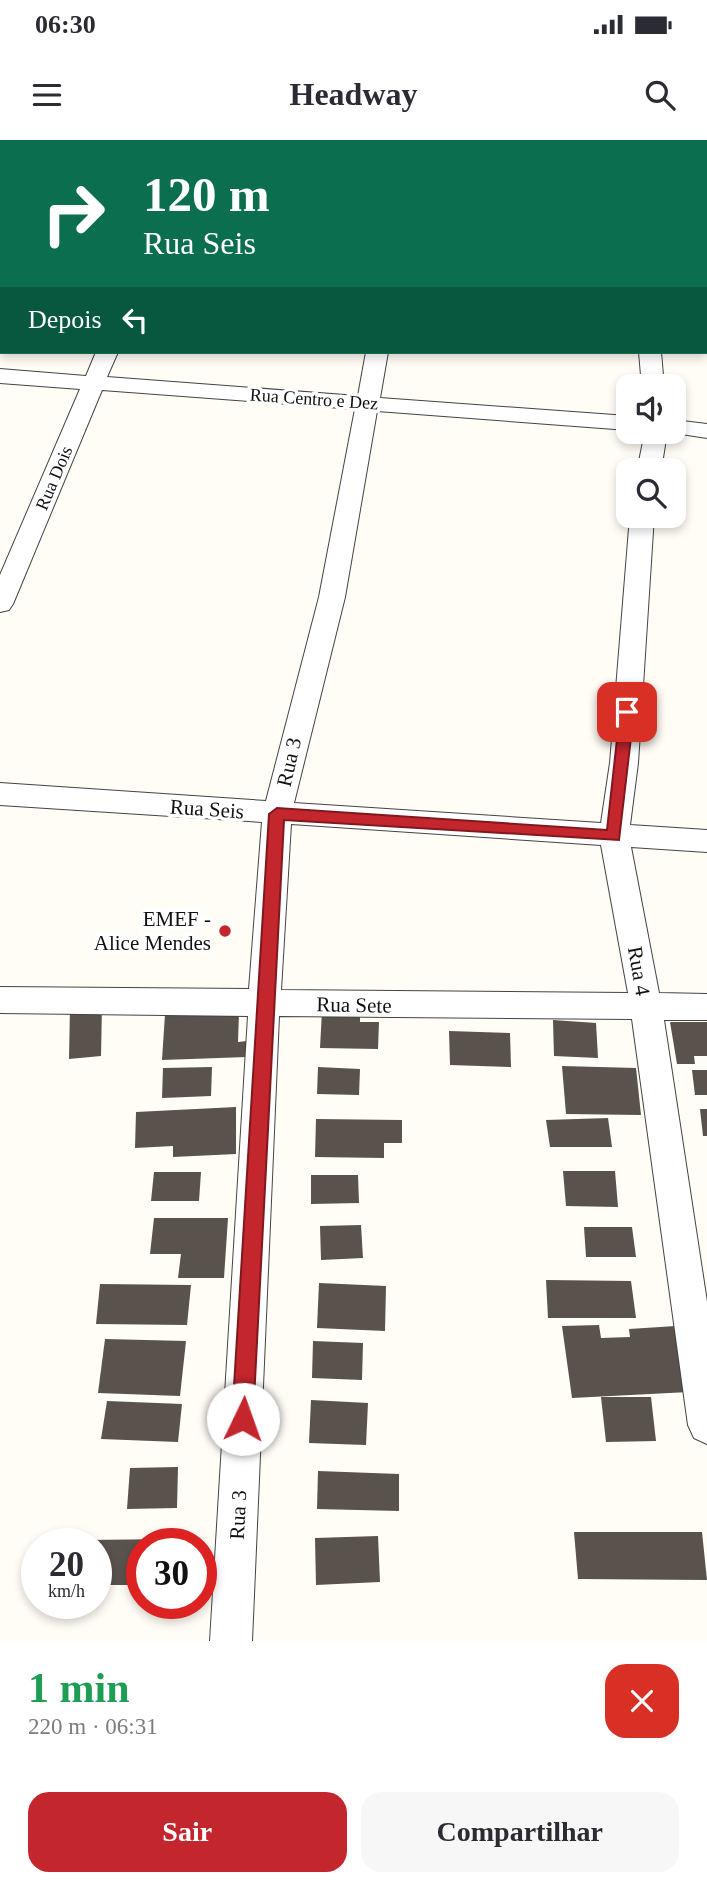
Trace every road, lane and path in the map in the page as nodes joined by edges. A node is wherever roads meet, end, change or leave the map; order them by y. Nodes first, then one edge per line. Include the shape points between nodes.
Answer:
1 (106, 354) edge
2 (377, 354) edge
3 (650, 354) edge
4 (652, 374) edge
5 (0, 376) edge
6 (94, 384) junction
7 (368, 403) junction
8 (616, 422) edge
9 (686, 428) edge
10 (707, 431) edge
11 (641, 528) edge
12 (0, 604) edge
13 (0, 794) edge
14 (277, 814) junction
15 (614, 836) junction
16 (707, 841) edge
17 (0, 1000) edge
18 (264, 1004) junction
19 (707, 1007) edge
20 (646, 1008) junction
21 (707, 1425) edge
22 (231, 1641) edge

1 - 6 street, Rua Dois
2 - 7 street, Rua 3
3 - 4 street
5 - 6 street, Rua Centro e Dez
6 - 7 street, Rua Centro e Dez
6 - 12 street, Rua Dois
7 - 8 street, Rua Centro e Dez
7 - 14 street, Rua 3 via 332,597
9 - 10 street
11 - 15 street, Rua 4 via 624,763
13 - 14 street, Rua Seis
14 - 15 street, Rua Seis
14 - 18 street, Rua 3
15 - 16 street, Rua Seis
15 - 20 street, Rua 4
17 - 18 street, Rua Sete
18 - 20 street, Rua Sete
18 - 22 street, Rua 3
19 - 20 street, Rua Sete
20 - 21 street, Rua 4

